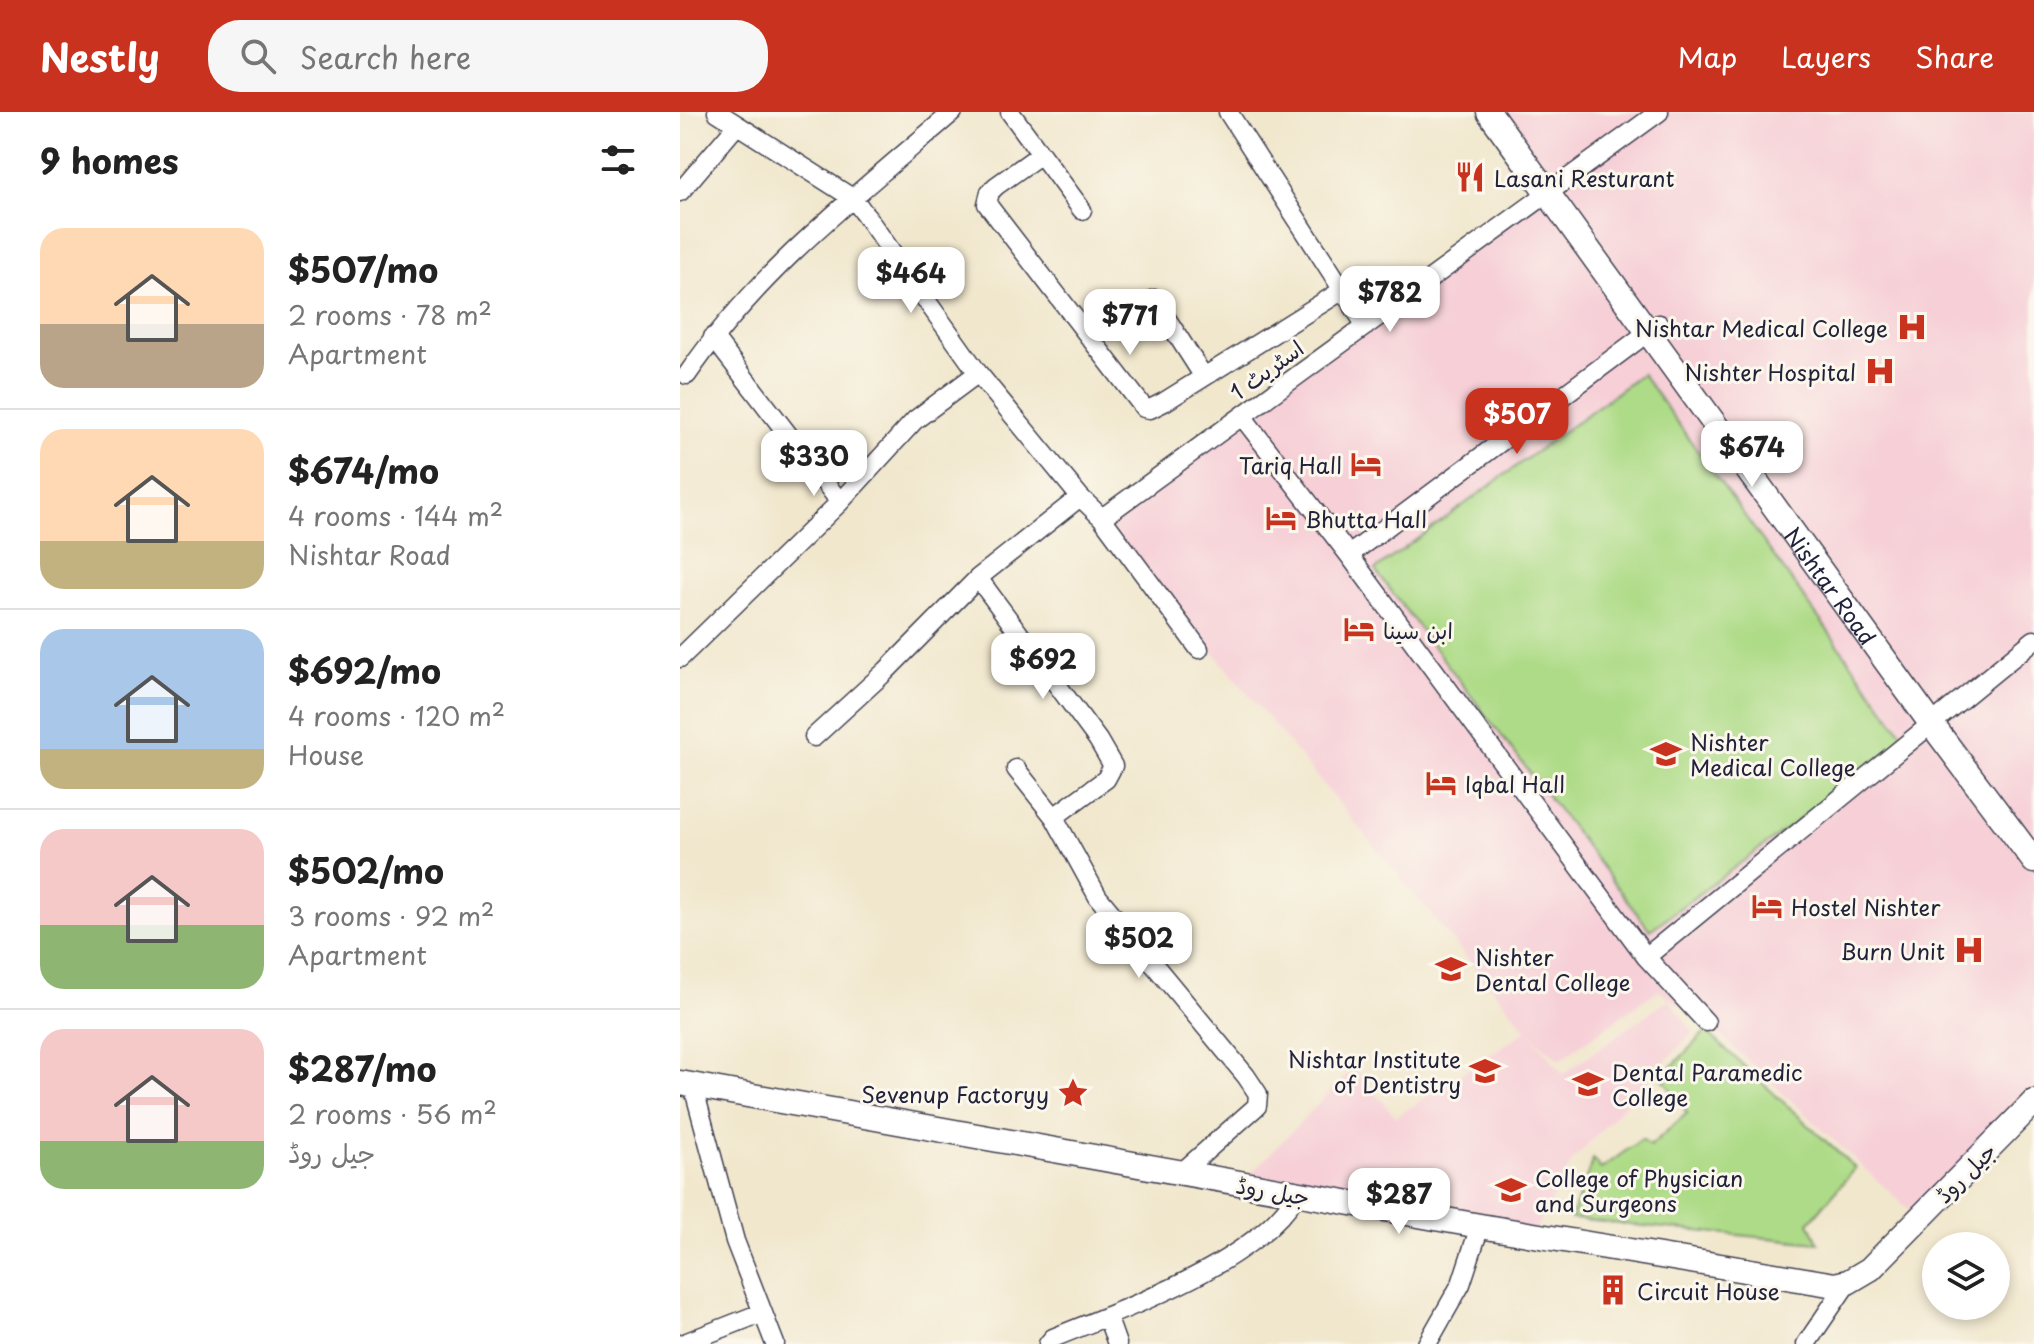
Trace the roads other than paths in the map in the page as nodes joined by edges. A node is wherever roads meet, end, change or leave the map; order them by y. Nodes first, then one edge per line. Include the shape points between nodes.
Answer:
1 (717, 112) edge
2 (953, 112) edge
3 (1010, 112) edge
4 (1228, 112) edge
5 (1489, 112) edge
6 (1504, 112) edge
7 (1654, 114) edge
8 (737, 125) junction
9 (1041, 154) junction
10 (1553, 189) junction
11 (680, 192) edge
12 (854, 199) junction
13 (1082, 210) dead end
14 (1343, 290) junction
15 (1154, 299) dead end
16 (1366, 326) junction
17 (1653, 328) junction
18 (713, 337) junction
19 (978, 373) junction
20 (687, 375) dead end
21 (1204, 377) junction
22 (1242, 416) junction
23 (1080, 497) junction
24 (840, 502) junction
25 (1102, 518) junction
26 (1349, 555) junction
27 (978, 578) junction
28 (2033, 643) edge
29 (1199, 649) dead end
30 (680, 658) edge
31 (1935, 718) junction
32 (814, 737) dead end
33 (1016, 769) dead end
34 (1054, 817) junction
35 (2034, 836) edge
36 (2034, 861) edge
37 (1646, 957) junction
38 (1706, 1022) dead end
39 (686, 1084) edge
40 (2034, 1102) edge
41 (1181, 1173) junction
42 (1297, 1194) junction
43 (1480, 1226) junction
44 (1848, 1282) junction
45 (761, 1313) junction
46 (1107, 1316) junction
47 (682, 1344) edge
48 (775, 1344) edge
49 (1048, 1344) edge
50 (1117, 1344) edge
51 (1427, 1344) edge
52 (1806, 1344) edge

1 - 8 street
2 - 12 street
3 - 9 street
4 - 14 street
5 - 10 main road, Nishtar Road
6 - 10 main road, Nishtar Road
7 - 10 street, اسٹریٹ 1
8 - 11 street
8 - 12 street
9 - 13 street
9 - 21 street via 990,192 990,210 1144,408
10 - 16 street, اسٹریٹ 1
10 - 17 main road, Nishtar Road
12 - 18 street
12 - 19 street
14 - 16 street
14 - 21 street
15 - 21 street
16 - 22 street, اسٹریٹ 1
17 - 26 street
17 - 31 main road, Nishtar Road
18 - 20 street
18 - 24 street
19 - 23 street
19 - 24 street via 915,420
22 - 25 street, اسٹریٹ 1
22 - 26 street
23 - 25 street
23 - 27 street
24 - 30 street
25 - 29 street
26 - 37 street
27 - 32 street
27 - 34 street via 1113,766 1106,779
28 - 31 street
31 - 35 main road, Nishtar Road
31 - 36 main road, Nishtar Road
31 - 37 street
33 - 34 street
34 - 41 street via 1098,897 1258,1094 1257,1106
37 - 38 street
39 - 41 main road, جیل روڈ
39 - 45 street
40 - 44 main road, جیل روڈ via 1870,1269
41 - 42 main road, جیل روڈ
42 - 43 main road, جیل روڈ
42 - 46 street via 1270,1228 1243,1247
43 - 44 main road, جیل روڈ via 1821,1284
43 - 51 street via 1461,1284
44 - 52 street
45 - 47 street
45 - 48 street
46 - 49 street
46 - 50 street

